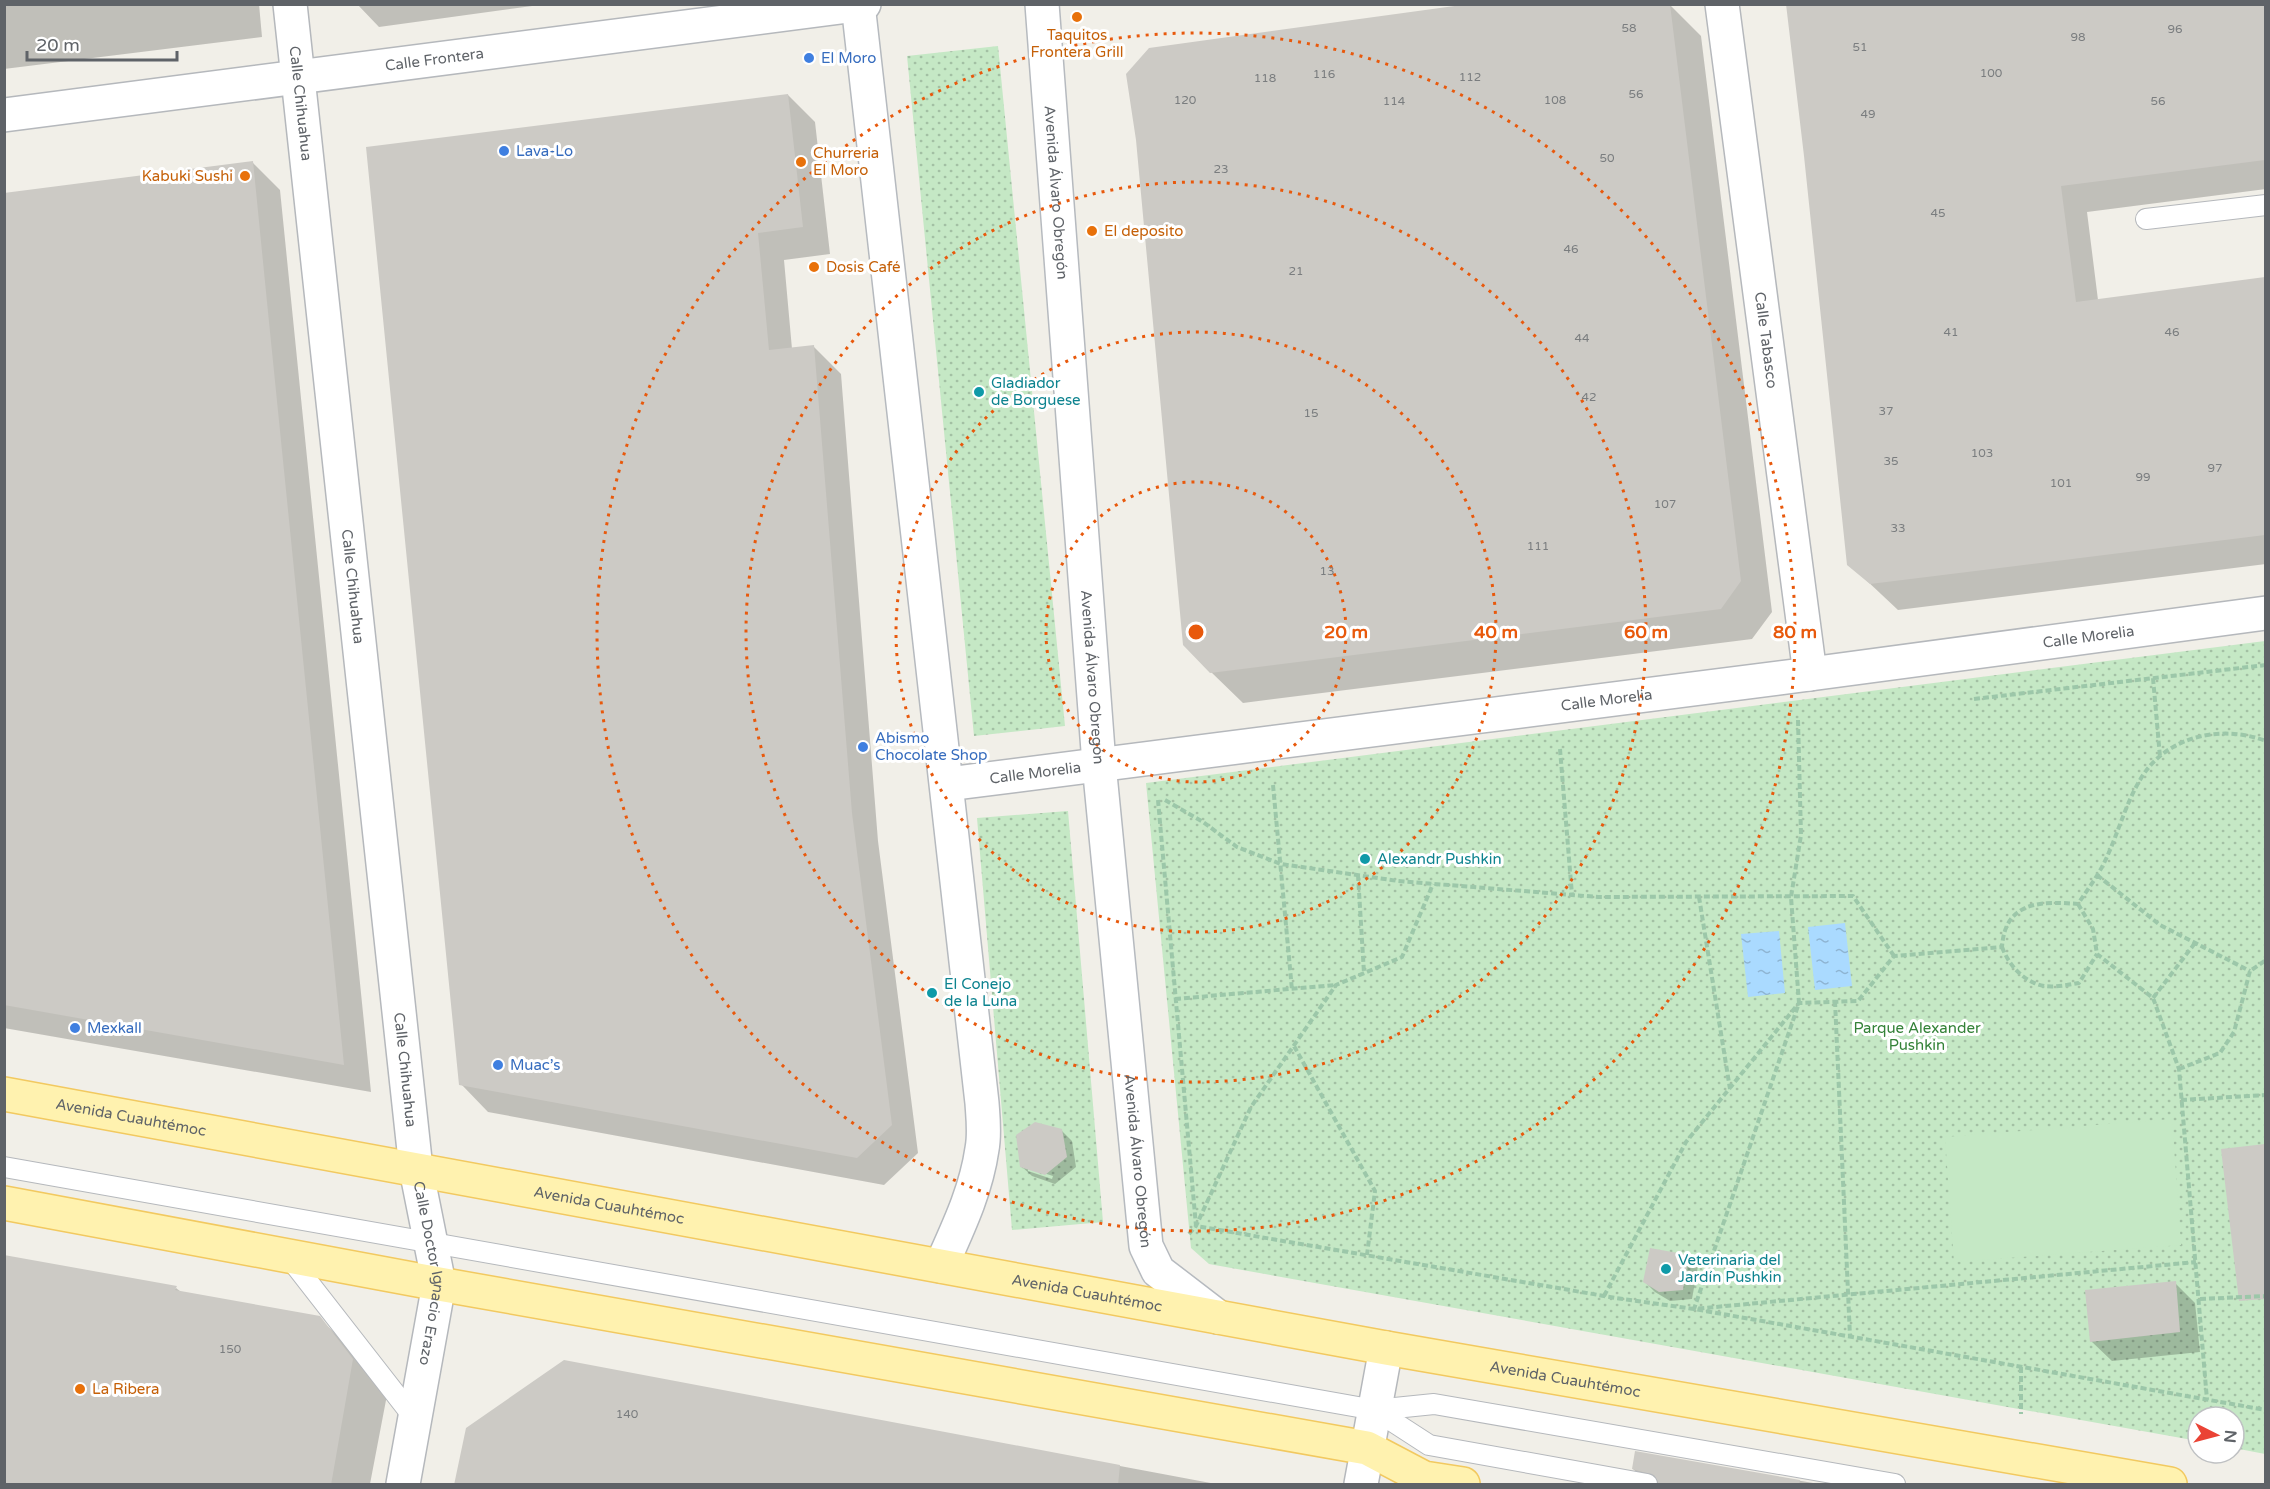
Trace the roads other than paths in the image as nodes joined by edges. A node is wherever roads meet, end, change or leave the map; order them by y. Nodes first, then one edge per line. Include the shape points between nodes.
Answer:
1 (290, 4) edge
2 (864, 4) edge
3 (1042, 4) edge
4 (1722, 4) edge
5 (858, 5) edge
6 (297, 78) junction
7 (4, 115) edge
8 (2265, 205) edge
9 (2146, 219) dead end
10 (2265, 613) edge
11 (1810, 674) junction
12 (1099, 764) junction
13 (948, 784) junction
14 (4, 1094) edge
15 (4, 1167) edge
16 (416, 1169) junction
17 (4, 1203) edge
18 (430, 1242) junction
19 (288, 1256) junction
20 (941, 1266) junction
21 (439, 1284) junction
22 (1218, 1317) junction
23 (1386, 1348) junction
24 (1375, 1410) junction
25 (415, 1419) junction
26 (1367, 1449) junction
27 (403, 1485) edge
28 (1361, 1485) edge
29 (1463, 1485) edge
30 (1647, 1485) edge
31 (1895, 1485) edge
32 (2170, 1485) edge

1 - 6 street, Calle Chihuahua
2 - 5 street, Calle Frontera
3 - 12 street, Avenida Álvaro Obregón
4 - 11 street, Calle Tabasco
5 - 6 street, Calle Frontera
5 - 13 street
6 - 7 street, Calle Frontera
6 - 16 street, Calle Chihuahua
8 - 9 lane
10 - 11 street, Calle Morelia
11 - 12 street, Calle Morelia
12 - 13 street, Calle Morelia
12 - 22 street, Avenida Álvaro Obregón via 1146,1246 1158,1271
13 - 20 street via 982,1102 983,1146 966,1210
14 - 16 main road, Avenida Cuauhtémoc
15 - 18 lane
16 - 18 street, Calle Doctor Ignacio Erazo
16 - 20 main road, Avenida Cuauhtémoc
17 - 19 main road
18 - 21 street, Calle Doctor Ignacio Erazo
18 - 24 lane
19 - 21 main road
19 - 25 lane
20 - 22 main road, Avenida Cuauhtémoc
21 - 25 street, Calle Doctor Ignacio Erazo
21 - 26 main road
22 - 23 main road, Avenida Cuauhtémoc
23 - 24 street
23 - 32 main road, Avenida Cuauhtémoc
24 - 26 street
24 - 30 lane via 1429,1445
24 - 31 lane via 1434,1404
25 - 27 street, Calle Doctor Ignacio Erazo
26 - 28 street
26 - 29 main road via 1424,1478

